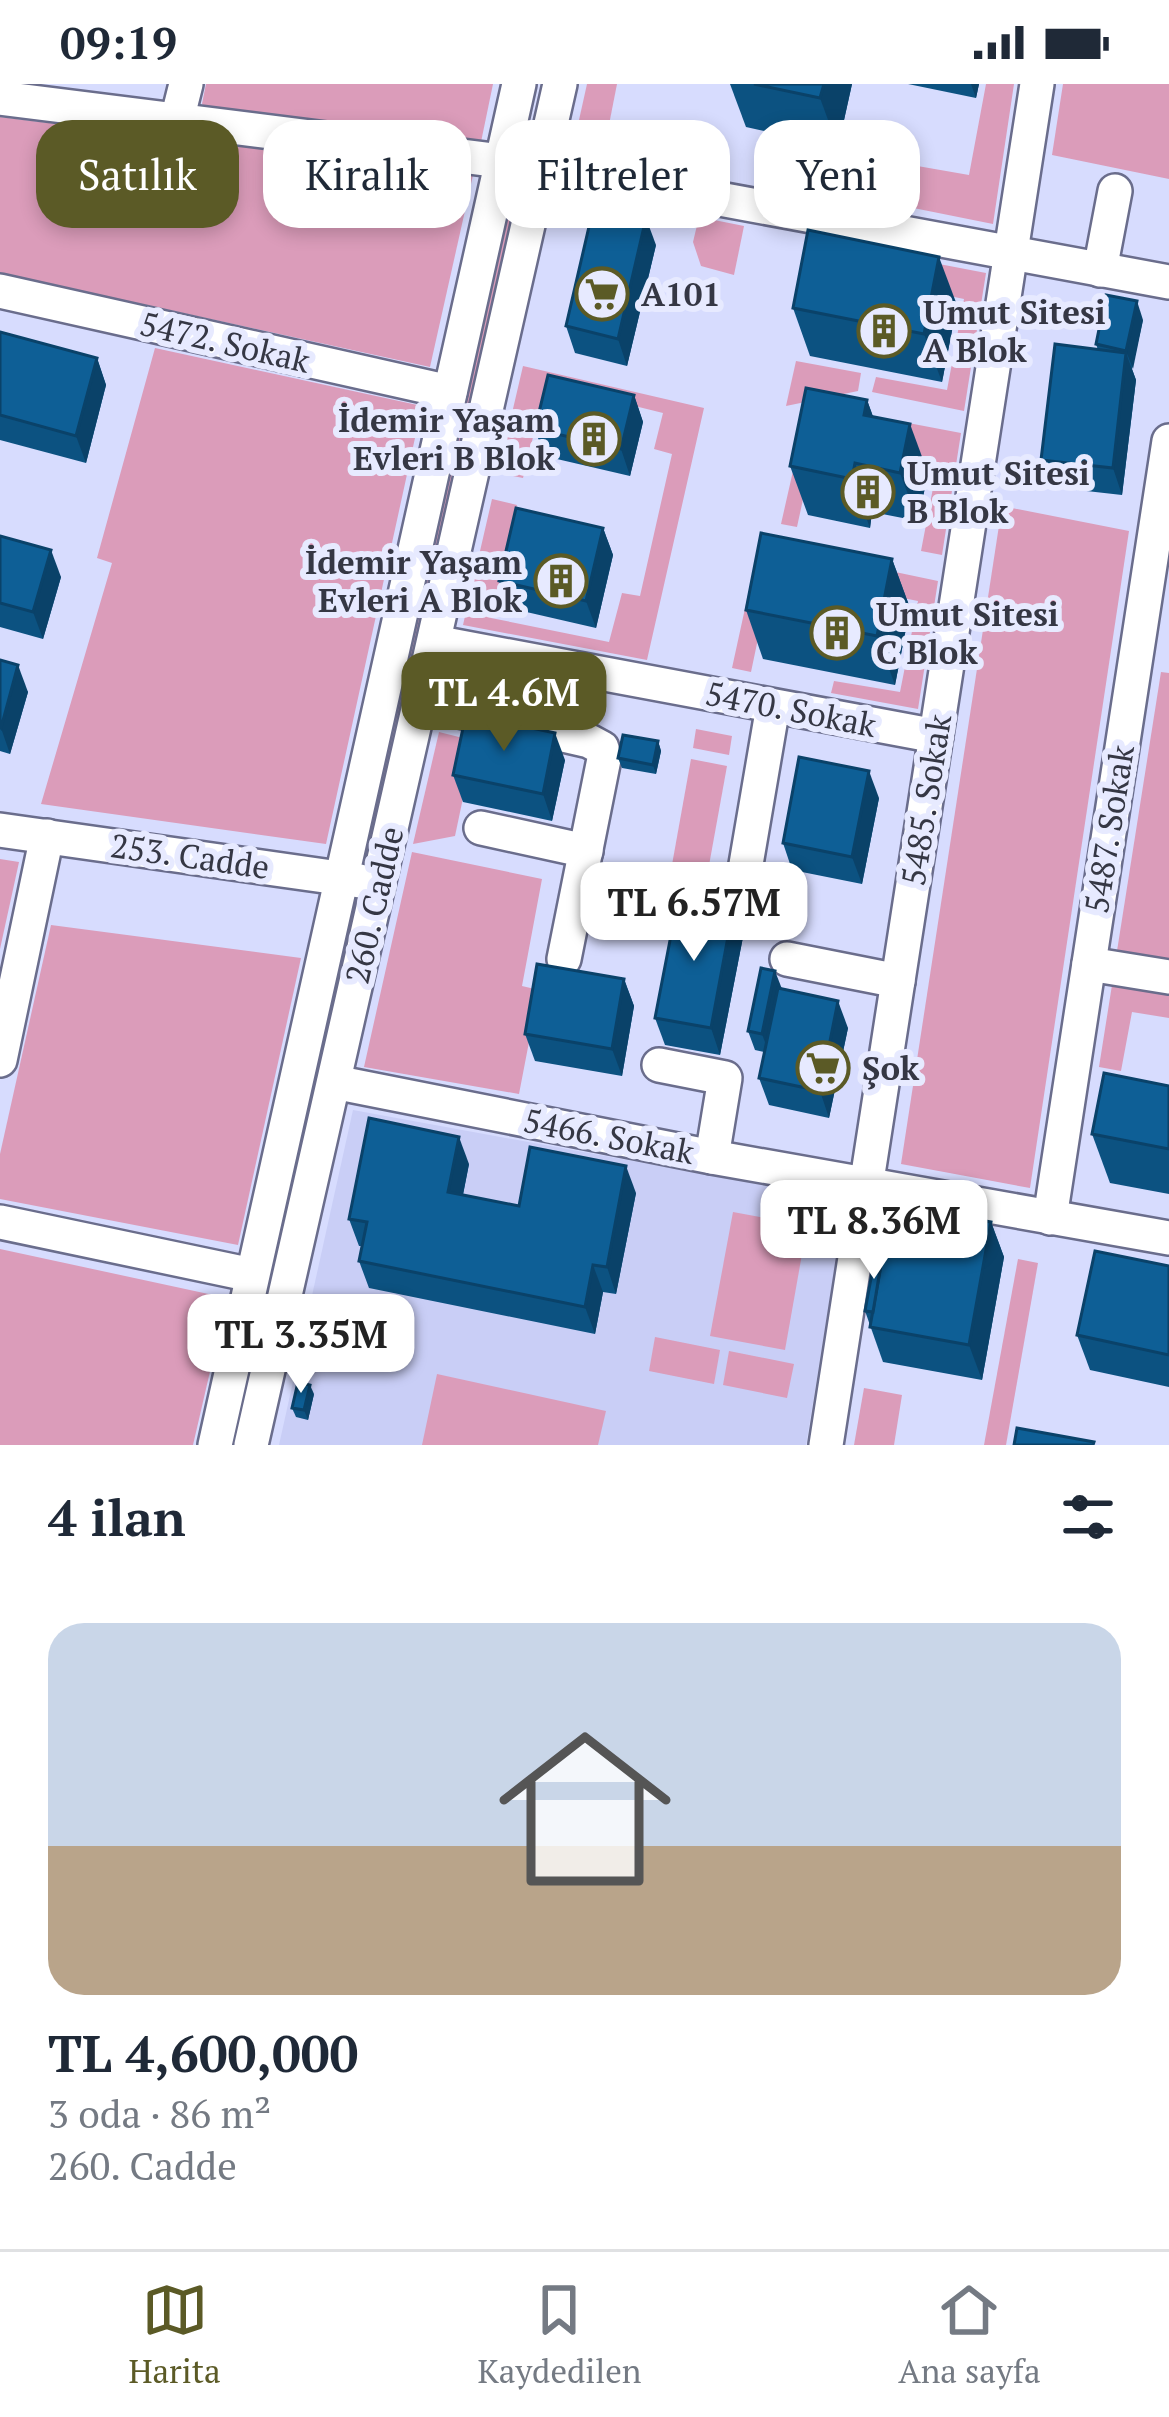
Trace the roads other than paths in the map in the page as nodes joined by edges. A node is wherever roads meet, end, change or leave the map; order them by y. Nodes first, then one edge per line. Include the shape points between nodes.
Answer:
1 (186, 84) edge
2 (518, 84) edge
3 (560, 84) edge
4 (1037, 84) edge
5 (0, 98) edge
6 (178, 120) joint
7 (510, 120) edge
8 (552, 120) edge
9 (239, 128) edge
10 (495, 160) edge
11 (495, 188) edge
12 (1115, 191) dead end
13 (730, 201) edge
14 (528, 228) edge
15 (1010, 254) junction
16 (1100, 269) junction
17 (1169, 282) edge
18 (0, 291) edge
19 (450, 392) junction
20 (1169, 441) edge
21 (434, 642) junction
22 (420, 702) junction
23 (773, 706) junction
24 (936, 736) junction
25 (481, 828) dead end
26 (0, 830) edge
27 (47, 836) junction
28 (586, 851) junction
29 (744, 876) dead end
30 (341, 878) junction
31 (379, 884) junction
32 (564, 959) dead end
33 (787, 959) dead end
34 (1089, 964) junction
35 (1169, 977) edge
36 (898, 981) junction
37 (0, 1060) edge
38 (659, 1066) dead end
39 (334, 1082) junction
40 (712, 1156) junction
41 (866, 1184) junction
42 (1050, 1218) junction
43 (0, 1222) edge
44 (1169, 1238) edge
45 (252, 1275) junction
46 (215, 1445) edge
47 (251, 1445) edge
48 (826, 1445) edge

1 - 6 street
2 - 7 street, 260. Cadde
3 - 8 street, 260. Cadde
4 - 15 street, 5485. Sokak
5 - 6 street
9 - 10 street
11 - 19 street, 260. Cadde
12 - 16 street
13 - 15 street
14 - 21 street, 260. Cadde
15 - 16 street
15 - 24 street, 5485. Sokak
16 - 17 street
18 - 19 street, 5472. Sokak
19 - 30 street, 260. Cadde
20 - 34 street, 5487. Sokak
21 - 22 street, 260. Cadde
21 - 23 street, 5470. Sokak
22 - 28 street via 602,748
22 - 31 street, 260. Cadde
23 - 24 street, 5470. Sokak
23 - 29 street
24 - 36 street, 5485. Sokak
25 - 28 street
26 - 27 street, 253. Cadde
27 - 30 street, 253. Cadde
27 - 37 street
28 - 32 street
30 - 31 street, 253. Cadde
30 - 45 street, 260. Cadde
31 - 39 street, 260. Cadde
33 - 36 street
34 - 35 street
34 - 42 street, 5487. Sokak
36 - 41 street, 5485. Sokak
38 - 40 street via 725,1078
39 - 40 street, 5466. Sokak
39 - 47 street, 260. Cadde
40 - 41 street, 5466. Sokak
41 - 42 street, 5466. Sokak
41 - 48 street, 5485. Sokak
42 - 44 street, 5466. Sokak
43 - 45 street
45 - 46 street, 260. Cadde

